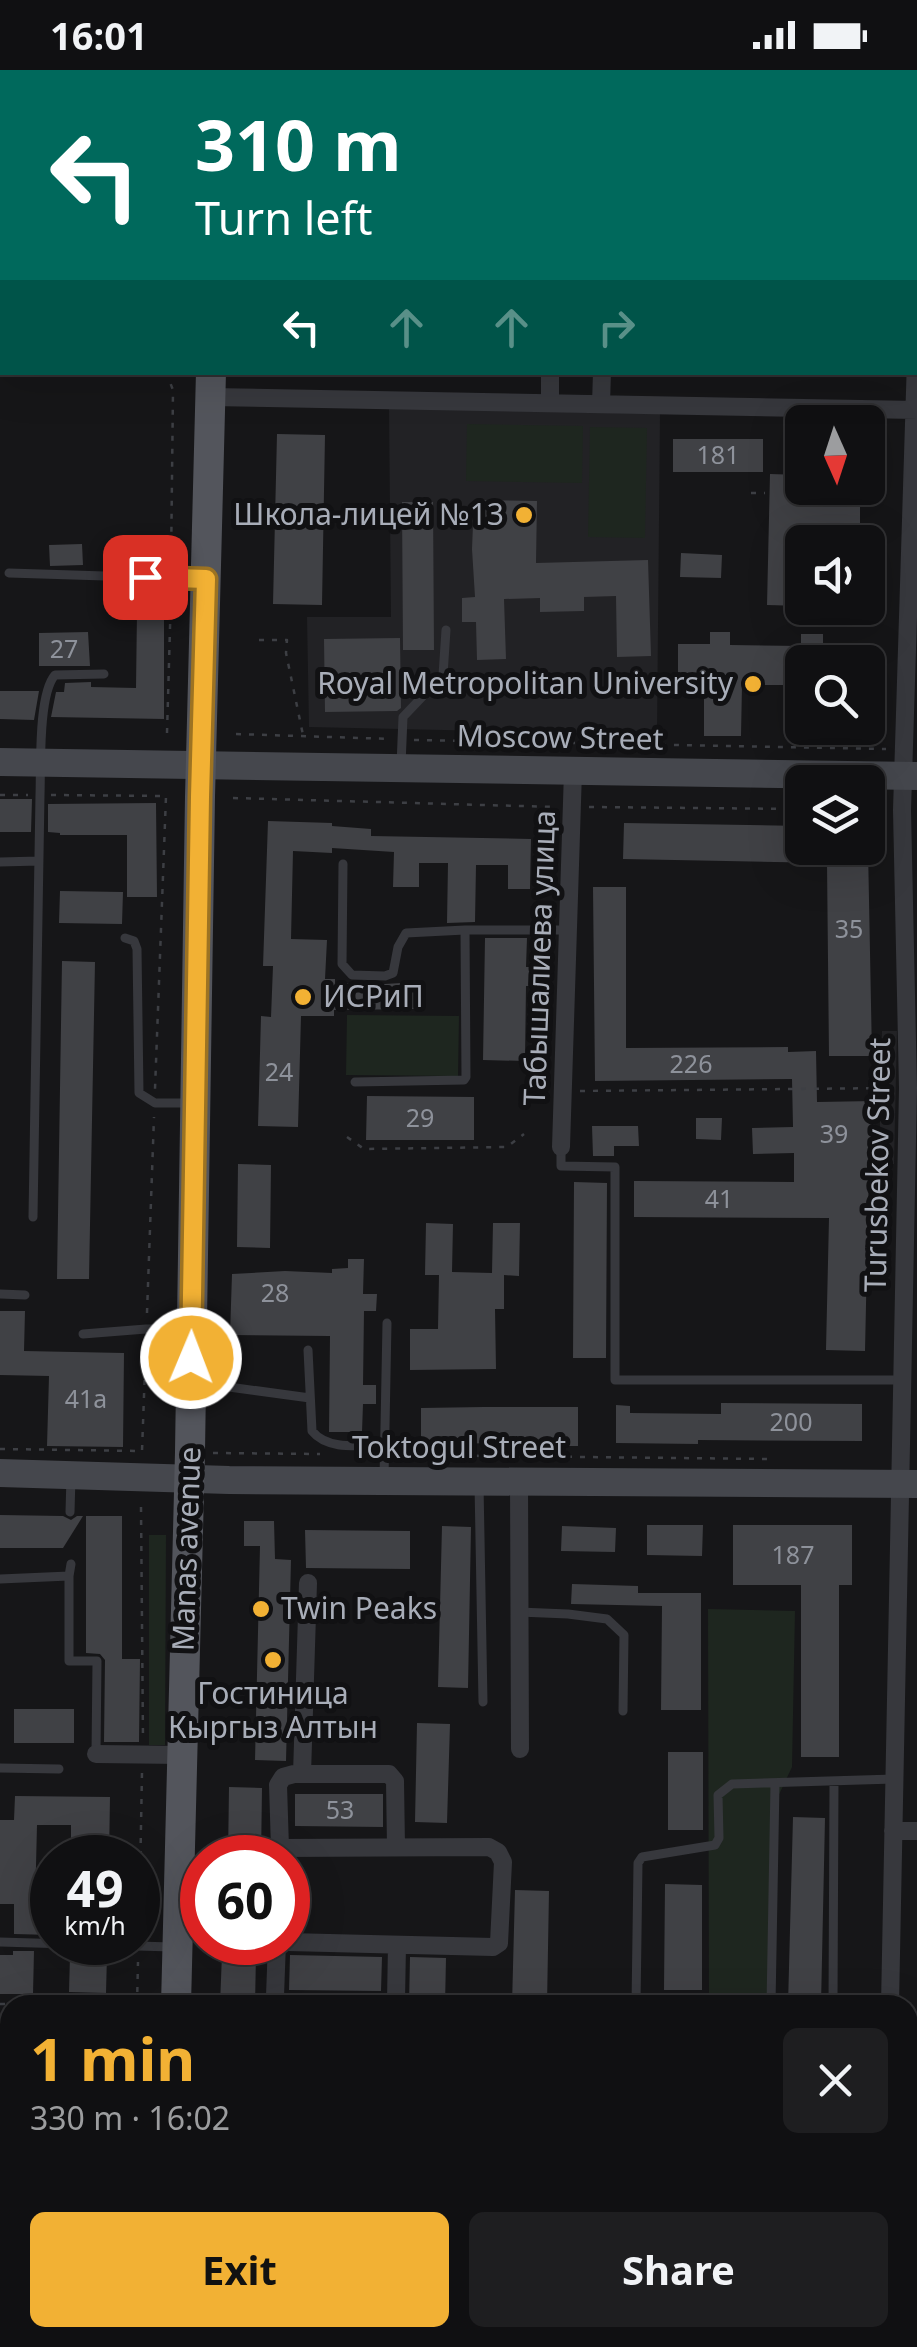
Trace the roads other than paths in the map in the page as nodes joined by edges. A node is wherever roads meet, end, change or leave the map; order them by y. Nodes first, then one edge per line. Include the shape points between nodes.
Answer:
1 (550, 375) edge
2 (602, 375) edge
3 (916, 375) edge
4 (211, 385) edge
5 (550, 402) junction
6 (601, 404) junction
7 (915, 410) edge
8 (9, 573) dead end
9 (206, 579) junction
10 (446, 630) dead end
11 (104, 674) dead end
12 (0, 762) edge
13 (41, 762) junction
14 (201, 765) junction
15 (908, 767) edge
16 (401, 768) junction
17 (572, 771) junction
18 (39, 861) junction
19 (0, 862) edge
20 (343, 864) dead end
21 (465, 930) junction
22 (568, 930) junction
23 (125, 938) dead end
24 (355, 1082) dead end
25 (911, 1100) edge
26 (196, 1103) junction
27 (561, 1146) joint
28 (32, 1217) dead end
29 (0, 1294) edge
30 (25, 1294) dead end
31 (388, 1322) dead end
32 (192, 1330) junction
33 (83, 1334) dead end
34 (910, 1336) edge
35 (308, 1350) dead end
36 (902, 1380) junction
37 (191, 1388) junction
38 (310, 1398) junction
39 (384, 1460) junction
40 (0, 1472) edge
41 (70, 1474) junction
42 (188, 1479) junction
43 (479, 1481) junction
44 (518, 1481) junction
45 (909, 1483) edge
46 (70, 1512) dead end
47 (72, 1564) dead end
48 (69, 1576) junction
49 (0, 1579) edge
50 (308, 1583) dead end
51 (519, 1612) junction
52 (483, 1702) dead end
53 (623, 1711) dead end
54 (520, 1750) dead end
55 (96, 1754) joint
56 (182, 1755) junction
57 (0, 1768) edge
58 (58, 1769) dead end
59 (302, 1774) junction
60 (894, 1779) junction
61 (834, 1781) junction
62 (775, 1783) junction
63 (894, 1830) junction
64 (917, 1831) edge
65 (182, 1835) edge
66 (279, 1835) edge
67 (396, 1848) junction
68 (310, 1852) edge
69 (0, 1942) edge
70 (310, 1942) edge
71 (180, 1943) edge
72 (397, 1944) junction
73 (180, 1964) edge
74 (276, 1965) edge
75 (177, 1995) edge
76 (274, 1995) edge
77 (396, 1995) edge
78 (636, 1995) edge
79 (771, 1995) edge
80 (833, 1995) edge
81 (890, 1995) edge

1 - 5 street
2 - 6 street
3 - 7 street, Turusbekov Street
4 - 5 street
4 - 9 main road, Manas avenue
5 - 6 street
6 - 7 street
7 - 15 street, Turusbekov Street
8 - 9 lane
9 - 14 main road, Manas avenue
10 - 16 lane via 443,675 403,717
11 - 13 lane via 51,678
12 - 13 main road, Moscow Street
13 - 14 main road, Moscow Street
13 - 18 lane
14 - 16 main road, Moscow Street
14 - 26 main road, Manas avenue
15 - 17 main road, Moscow Street
15 - 25 street, Turusbekov Street
16 - 17 main road, Moscow Street
17 - 22 street, Табышалиева улица
18 - 19 lane
18 - 28 lane
20 - 21 lane via 342,964 352,975 393,973 406,934
21 - 22 lane
21 - 24 lane via 464,1080
22 - 27 street, Табышалиева улица
23 - 26 lane via 136,949 139,1093 155,1103
25 - 34 street, Turusbekov Street
26 - 32 main road, Manas avenue
27 - 36 lane via 561,1166 615,1167 615,1380
29 - 30 lane
31 - 39 lane
32 - 33 lane
32 - 37 main road, Manas avenue
34 - 36 street, Turusbekov Street
35 - 38 lane
36 - 45 street, Turusbekov Street
37 - 38 lane
37 - 42 main road, Manas avenue
38 - 39 lane via 319,1440
39 - 42 main road, Toktogul Street
39 - 43 main road, Toktogul Street
40 - 41 main road, Toktogul Street
41 - 42 main road, Toktogul Street
41 - 46 lane
42 - 56 main road, Manas avenue
43 - 44 main road, Toktogul Street
43 - 52 lane
44 - 45 main road, Toktogul Street
44 - 51 street
45 - 60 street, Turusbekov Street
47 - 48 lane
48 - 49 lane
48 - 55 lane via 69,1661 97,1660
50 - 59 street
51 - 53 lane via 607,1619 624,1635
51 - 54 street
55 - 56 street
56 - 65 main road, Manas avenue
57 - 58 lane
59 - 66 street via 282,1777 278,1785
59 - 67 street via 390,1774
60 - 61 lane
60 - 63 street, Turusbekov Street
61 - 62 lane
61 - 80 lane
62 - 78 lane via 732,1784 718,1795 715,1845 638,1862
62 - 79 lane
63 - 64 street
63 - 81 street, Turusbekov Street
67 - 68 street
67 - 72 street via 489,1847 503,1862 499,1942
69 - 71 lane
70 - 72 street
72 - 77 street
73 - 75 main road, Manas avenue
74 - 76 street

